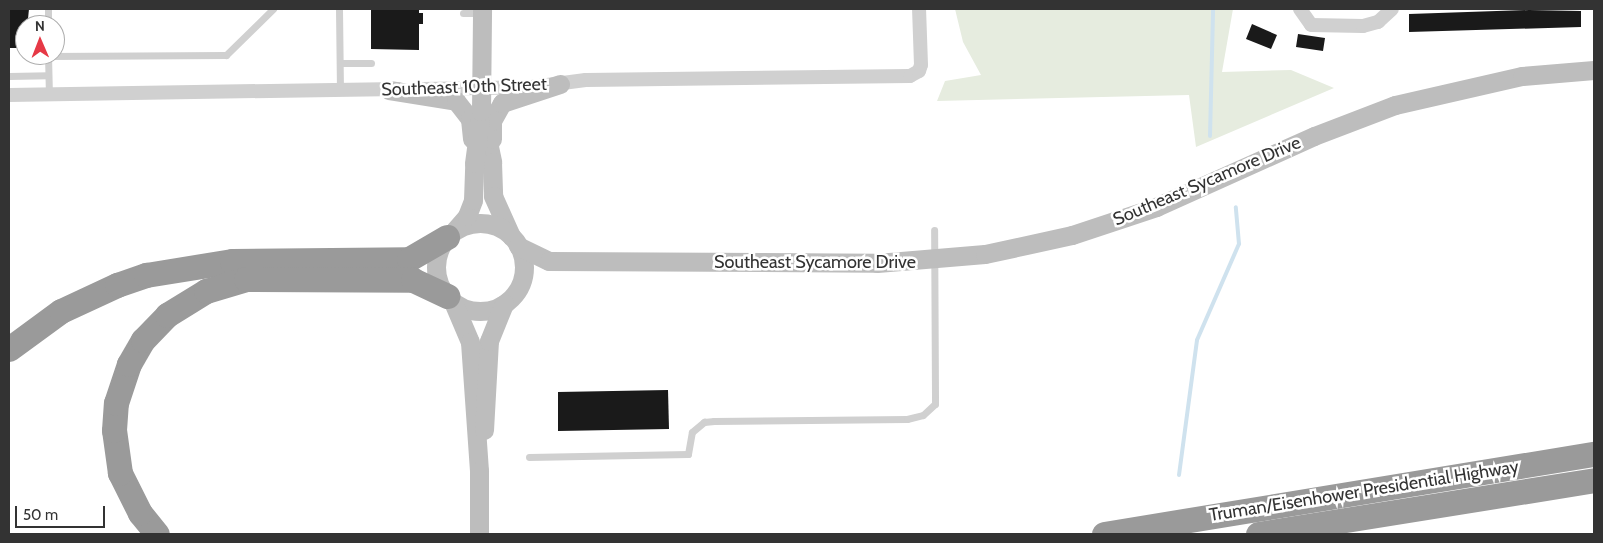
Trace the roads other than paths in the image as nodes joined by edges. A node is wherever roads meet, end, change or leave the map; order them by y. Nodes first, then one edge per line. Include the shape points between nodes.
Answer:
1 (273, 9) edge
2 (339, 9) edge
3 (919, 9) edge
4 (1300, 9) edge
5 (1392, 9) edge
6 (482, 11) edge
7 (463, 13) dead end
8 (65, 55) edge
9 (340, 63) junction
10 (371, 63) dead end
11 (48, 65) edge
12 (1594, 70) edge
13 (48, 75) junction
14 (9, 76) edge
15 (560, 84) junction
16 (482, 88) junction
17 (340, 90) junction
18 (389, 90) junction
19 (9, 95) edge
20 (48, 95) junction
21 (483, 163) junction
22 (934, 230) dead end
23 (450, 235) junction
24 (515, 241) junction
25 (934, 260) junction
26 (450, 299) junction
27 (504, 304) junction
28 (9, 349) edge
29 (1594, 448) edge
30 (1594, 454) edge
31 (529, 456) dead end
32 (1540, 462) junction
33 (479, 471) junction
34 (1594, 480) edge
35 (157, 534) edge
36 (479, 534) edge
37 (1104, 534) edge
38 (1258, 534) edge

1 - 8 lane via 226,55
2 - 9 lane
3 - 15 street, Southeast 10th Street via 919,71 910,76 586,80
4 - 5 street via 1310,25 1363,26 1378,22
6 - 7 lane
6 - 16 street
9 - 10 lane
9 - 17 lane
11 - 13 lane
12 - 25 street, Southeast Sycamore Drive via 1514,78 1404,102 1314,136 1194,191 1114,222 1029,246
13 - 14 lane
13 - 20 lane
15 - 16 street, Southeast 10th Street
15 - 21 street via 510,99 497,109
16 - 18 street, Southeast 10th Street
16 - 21 street
17 - 18 street, Southeast 10th Street
17 - 20 street, Southeast 10th Street
18 - 21 street via 448,98 461,106 472,126
19 - 20 street, Southeast 10th Street
21 - 23 street via 471,208
21 - 24 street via 493,196
22 - 25 lane
23 - 24 street via 467,225 483,223 499,227
23 - 26 street via 441,246 436,267 437,278
23 - 28 highway via 409,259 232,261 146,275 61,311
24 - 25 street, Southeast Sycamore Drive via 549,261 877,264
24 - 27 street via 524,273 517,291
25 - 31 lane via 935,404 923,415 907,419 704,422 692,432 688,454
26 - 27 street via 474,311 490,310
26 - 33 street via 470,342
26 - 35 highway via 414,280 246,280 206,291 167,316 142,340 129,364 116,403 114,430 124,482 140,513
27 - 33 street via 489,341
29 - 32 highway
30 - 32 highway, Truman/Eisenhower Presidential Highway
32 - 37 highway, Truman/Eisenhower Presidential Highway
33 - 36 street
34 - 38 highway, Truman/Eisenhower Presidential Highway

